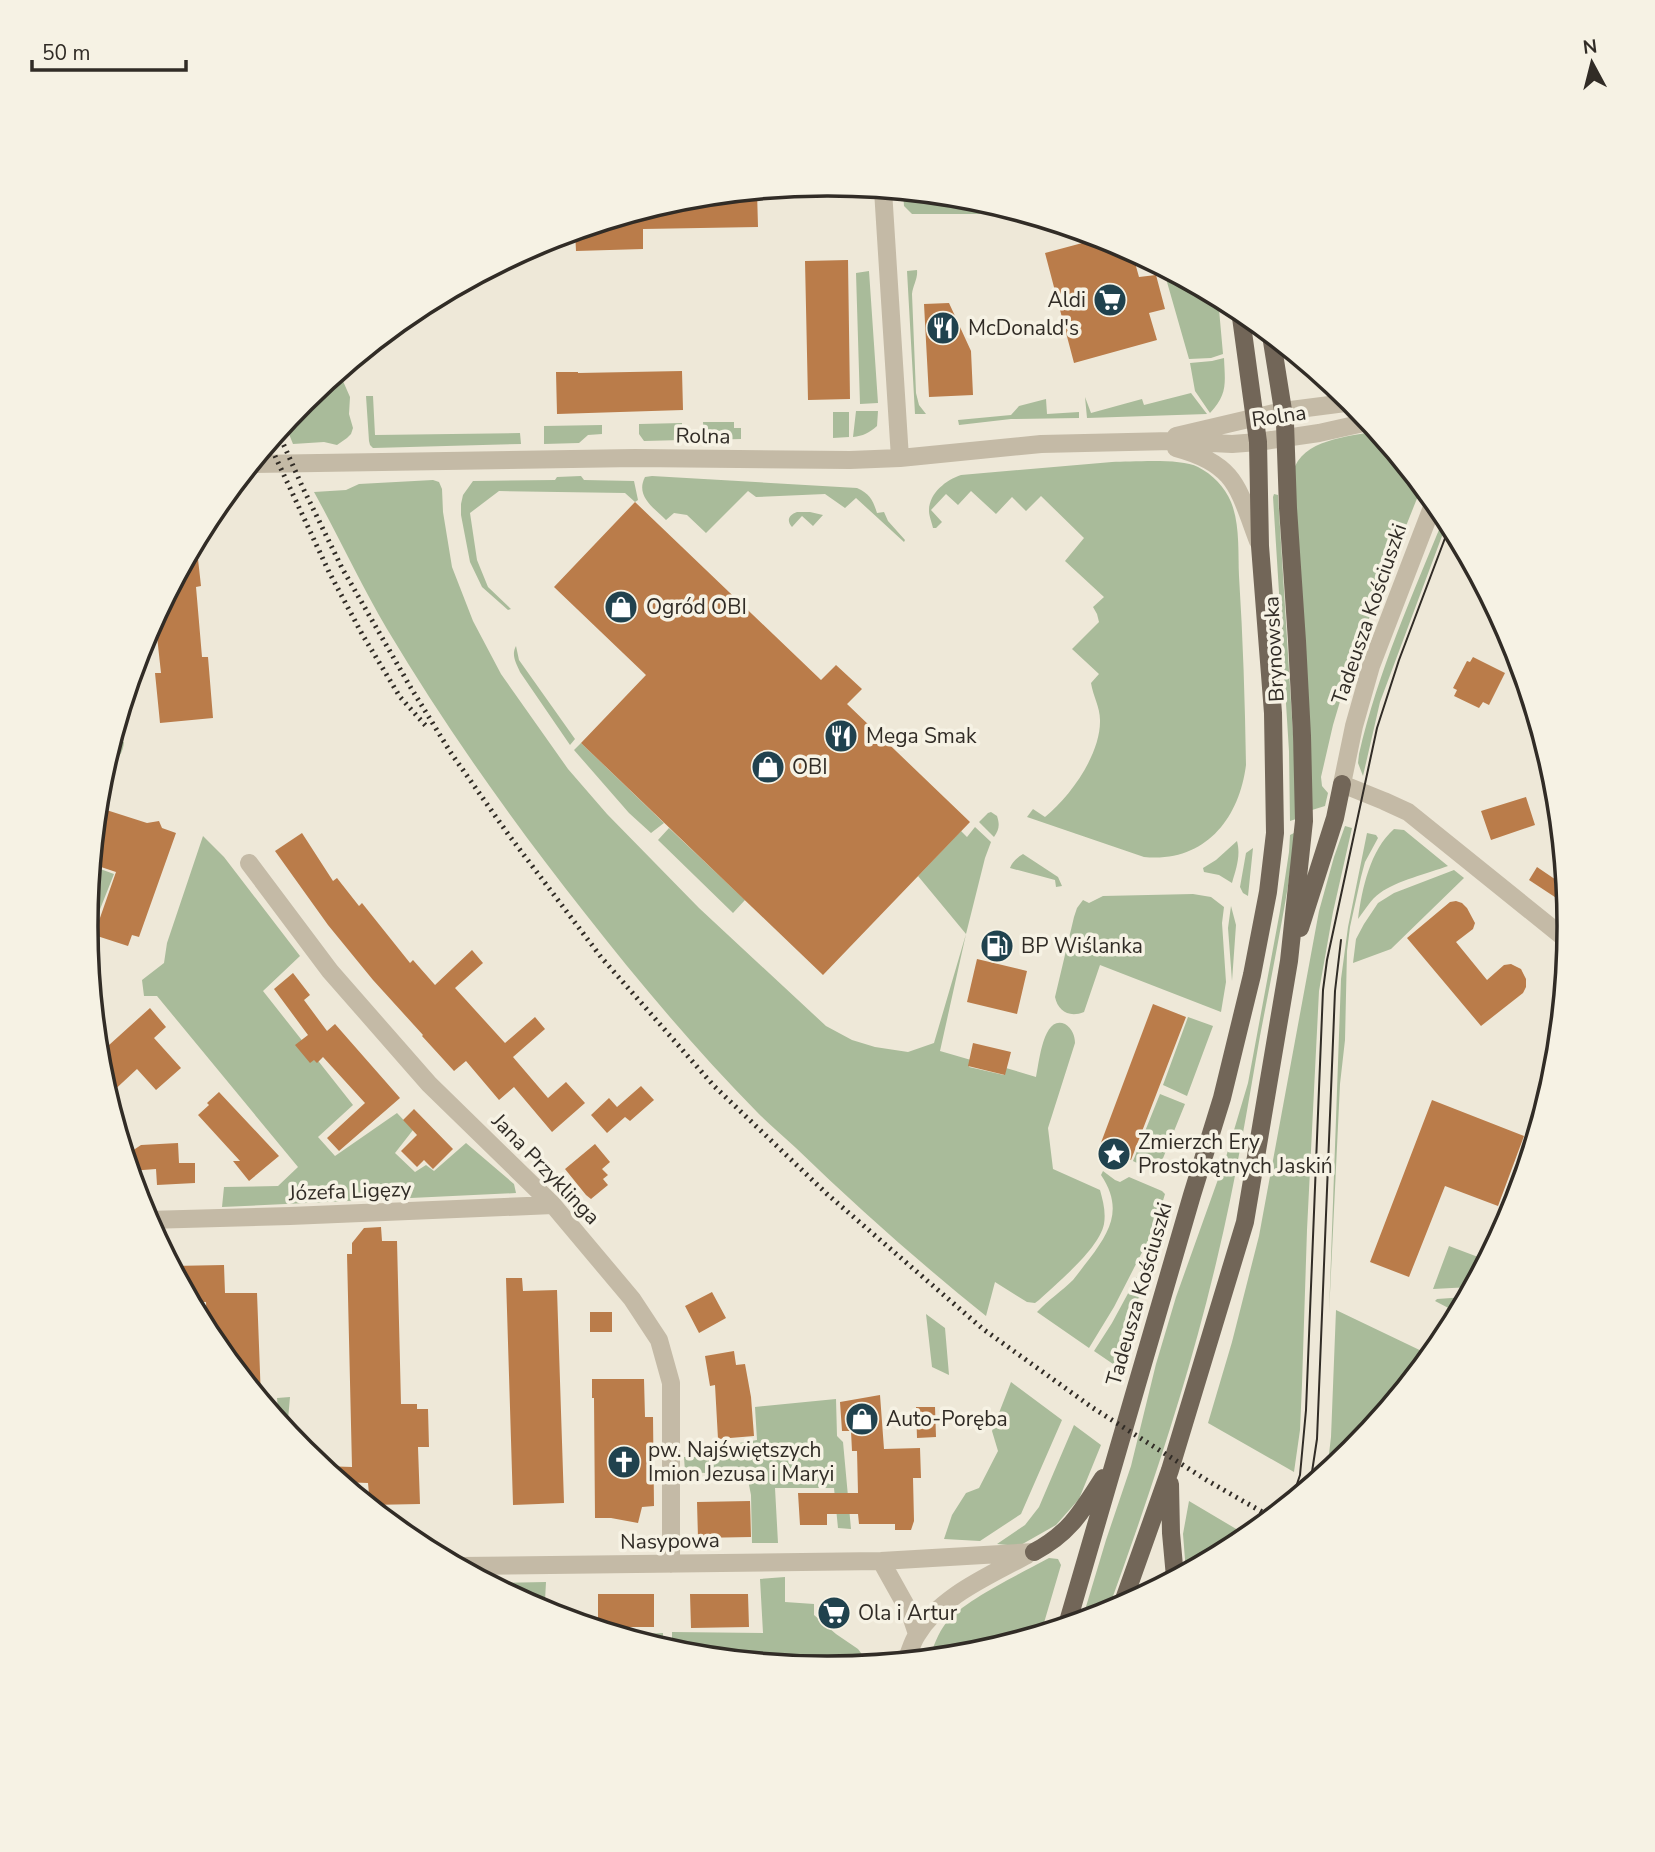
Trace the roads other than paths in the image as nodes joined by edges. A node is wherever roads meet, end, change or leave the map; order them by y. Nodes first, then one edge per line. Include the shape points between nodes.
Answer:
1 (884, 199) edge
2 (1242, 326) edge
3 (1273, 348) edge
4 (1337, 404) edge
5 (1283, 411) junction
6 (1255, 418) junction
7 (1357, 424) edge
8 (1286, 439) junction
9 (1153, 442) junction
10 (1258, 442) junction
11 (900, 458) junction
12 (264, 464) edge
13 (1429, 514) edge
14 (1261, 546) junction
15 (1342, 784) junction
16 (249, 863) dead end
17 (1268, 892) joint
18 (1557, 932) edge
19 (1289, 961) junction
20 (553, 1205) junction
21 (160, 1220) edge
22 (1115, 1457) junction
23 (1170, 1470) junction
24 (1034, 1552) junction
25 (881, 1561) junction
26 (671, 1564) junction
27 (478, 1566) edge
28 (1174, 1567) edge
29 (1127, 1591) edge
30 (1070, 1614) edge
31 (917, 1634) junction
32 (910, 1650) edge

1 - 11 street
2 - 6 main road, Brynowska
3 - 5 main road, Brynowska
4 - 5 street, Rolna
5 - 6 street, Rolna
5 - 8 main road, Brynowska
6 - 9 street, Rolna
6 - 10 main road, Brynowska
7 - 8 street, Rolna
8 - 10 street, Rolna
8 - 19 main road, Brynowska via 1304,821
9 - 10 street, Rolna
9 - 11 street, Rolna via 1041,444
9 - 14 street via 1191,452 1226,471
10 - 14 main road, Brynowska
11 - 12 street, Rolna
13 - 15 street, Tadeusza Kościuszki via 1371,666
14 - 17 main road, Brynowska via 1275,780
15 - 18 street via 1408,813
15 - 19 main road
16 - 20 street, Jana Przyklinga via 330,971 429,1084
17 - 22 main road, Tadeusza Kościuszki via 1222,1098
19 - 23 main road via 1245,1222
20 - 21 street, Józefa Ligęzy
20 - 26 street, Jana Przyklinga via 632,1299 659,1340 671,1383
22 - 24 main road via 1081,1513 1059,1536
22 - 30 main road, Tadeusza Kościuszki
23 - 28 main road
23 - 29 main road
24 - 25 street, Nasypowa
24 - 31 street via 965,1590 938,1609
25 - 26 street, Nasypowa
25 - 31 street
26 - 27 street, Nasypowa
31 - 32 street

